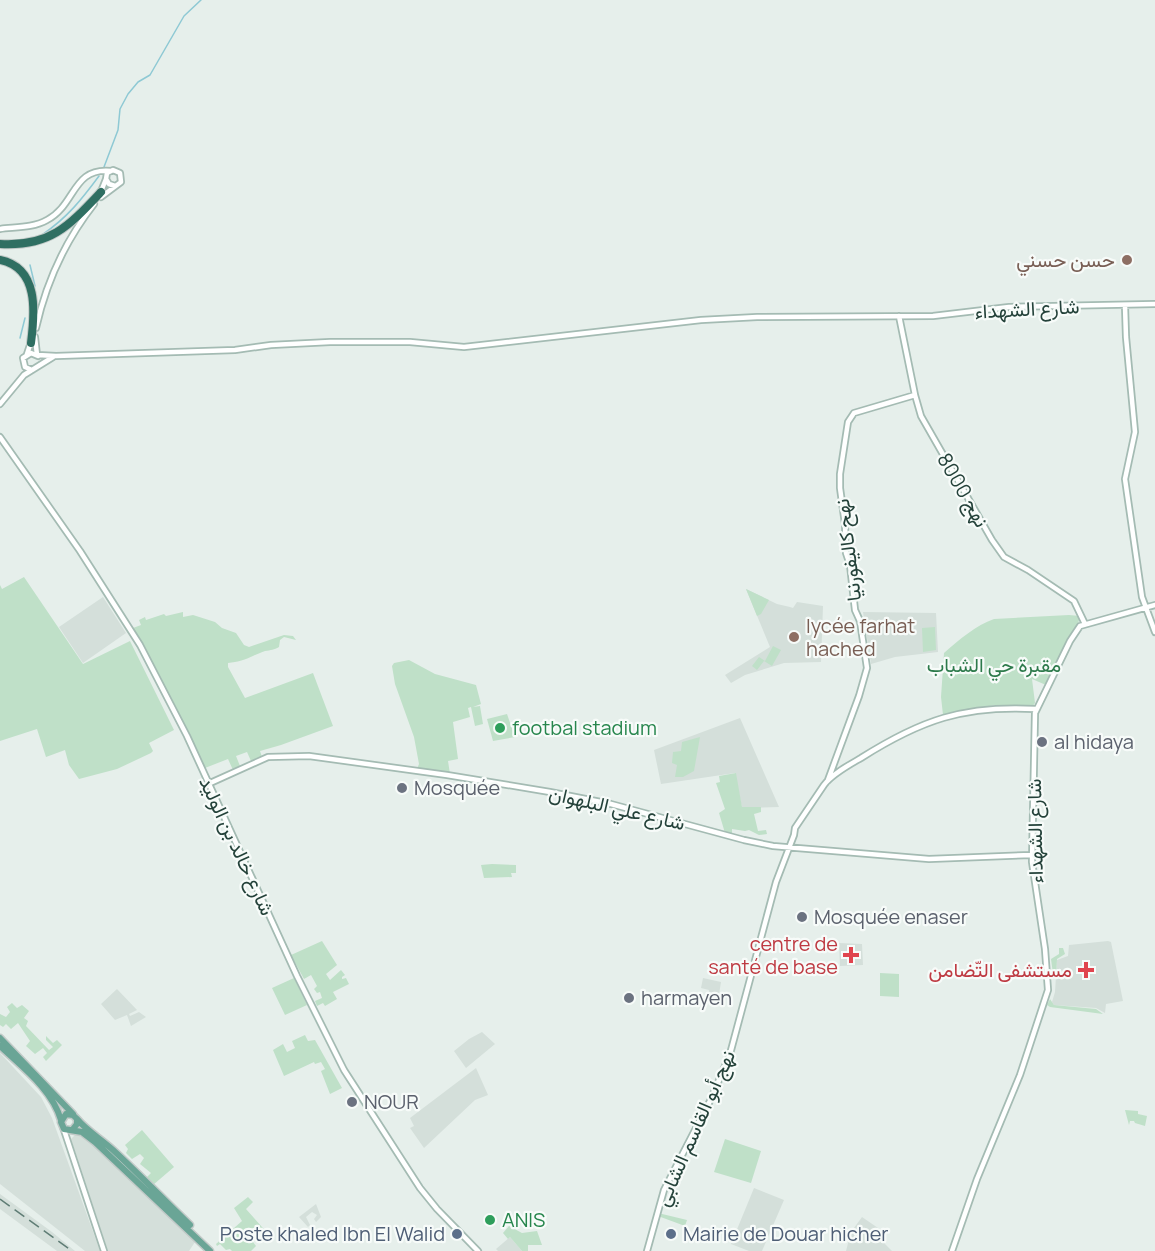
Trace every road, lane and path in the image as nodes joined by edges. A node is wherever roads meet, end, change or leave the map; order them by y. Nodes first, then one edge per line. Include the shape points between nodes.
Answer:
1 (98, 171) junction
2 (111, 171) junction
3 (106, 178) junction
4 (114, 186) junction
5 (101, 192) junction
6 (94, 204) junction
7 (0, 229) edge
8 (0, 244) edge
9 (0, 260) edge
10 (1155, 304) edge
11 (1125, 306) junction
12 (899, 316) junction
13 (35, 332) junction
14 (31, 343) junction
15 (27, 354) junction
16 (37, 355) junction
17 (56, 356) junction
18 (23, 364) junction
19 (40, 364) junction
20 (32, 370) junction
21 (20, 381) junction
22 (915, 395) junction
23 (0, 404) edge
24 (0, 437) edge
25 (1155, 605) edge
26 (1146, 608) junction
27 (1085, 624) junction
28 (1155, 632) edge
29 (1035, 709) junction
30 (828, 780) junction
31 (208, 784) junction
32 (789, 847) junction
33 (1032, 855) junction
34 (0, 1038) edge
35 (0, 1046) edge
36 (75, 1117) junction
37 (62, 1123) junction
38 (73, 1130) junction
39 (69, 1145) junction
40 (104, 1251) edge
41 (210, 1251) edge
42 (216, 1251) edge
43 (478, 1251) edge
44 (647, 1251) edge
45 (952, 1251) edge

1 - 2 street
1 - 3 street
1 - 7 street via 86,175 63,207 47,221
2 - 3 street
2 - 4 street via 118,171 122,177
3 - 4 street
3 - 5 street
4 - 6 street
5 - 6 street
5 - 8 highway via 66,226 47,238
6 - 13 street via 68,242 52,275
9 - 14 highway via 19,268 30,285
10 - 11 street, شارع الشهداء
11 - 12 street, شارع الشهداء via 1009,307 939,316
11 - 26 street via 1135,429 1125,479
12 - 17 street, شارع الشهداء via 701,320 464,347 330,342 235,350
12 - 22 street, نهج 8000
13 - 14 street
13 - 16 street
14 - 15 street
15 - 16 street
15 - 18 street
16 - 17 street, شارع الشهداء
16 - 19 street
17 - 19 street
18 - 20 street
18 - 21 street
19 - 20 street
20 - 21 street
21 - 23 street
22 - 27 street, نهج 8000 via 926,427 1004,557 1074,601
22 - 30 street, نهح كاليفورنيا via 854,413 848,422 840,488 846,553 867,668
24 - 31 street, شارع خالد بن الوليد via 135,636
25 - 26 street
26 - 27 street
26 - 28 street
27 - 29 street, شارع الشهداء via 1074,634
29 - 30 street, نهج أبو القاسم الشابي via 982,708 936,719 882,744
29 - 33 street, شارع الشهداء
30 - 32 street, نهج أبو القاسم الشابي via 795,828
31 - 32 street, شارع علي البلهوان via 268,757 321,757 550,792 611,804 744,840
31 - 43 street, شارع خالد بن الوليد via 339,1062 416,1183
32 - 33 street, شارع علي البلهوان via 929,859
32 - 44 street, نهج أبو القاسم الشابي via 730,1054 664,1190
33 - 45 street, شارع الشهداء via 1048,990 1020,1075
34 - 36 main road
35 - 37 main road via 43,1087 57,1106
36 - 37 main road via 66,1114
36 - 38 main road via 77,1124
36 - 42 main road
37 - 38 main road via 67,1130
37 - 39 street
38 - 39 street
38 - 41 main road via 95,1142
39 - 40 street

